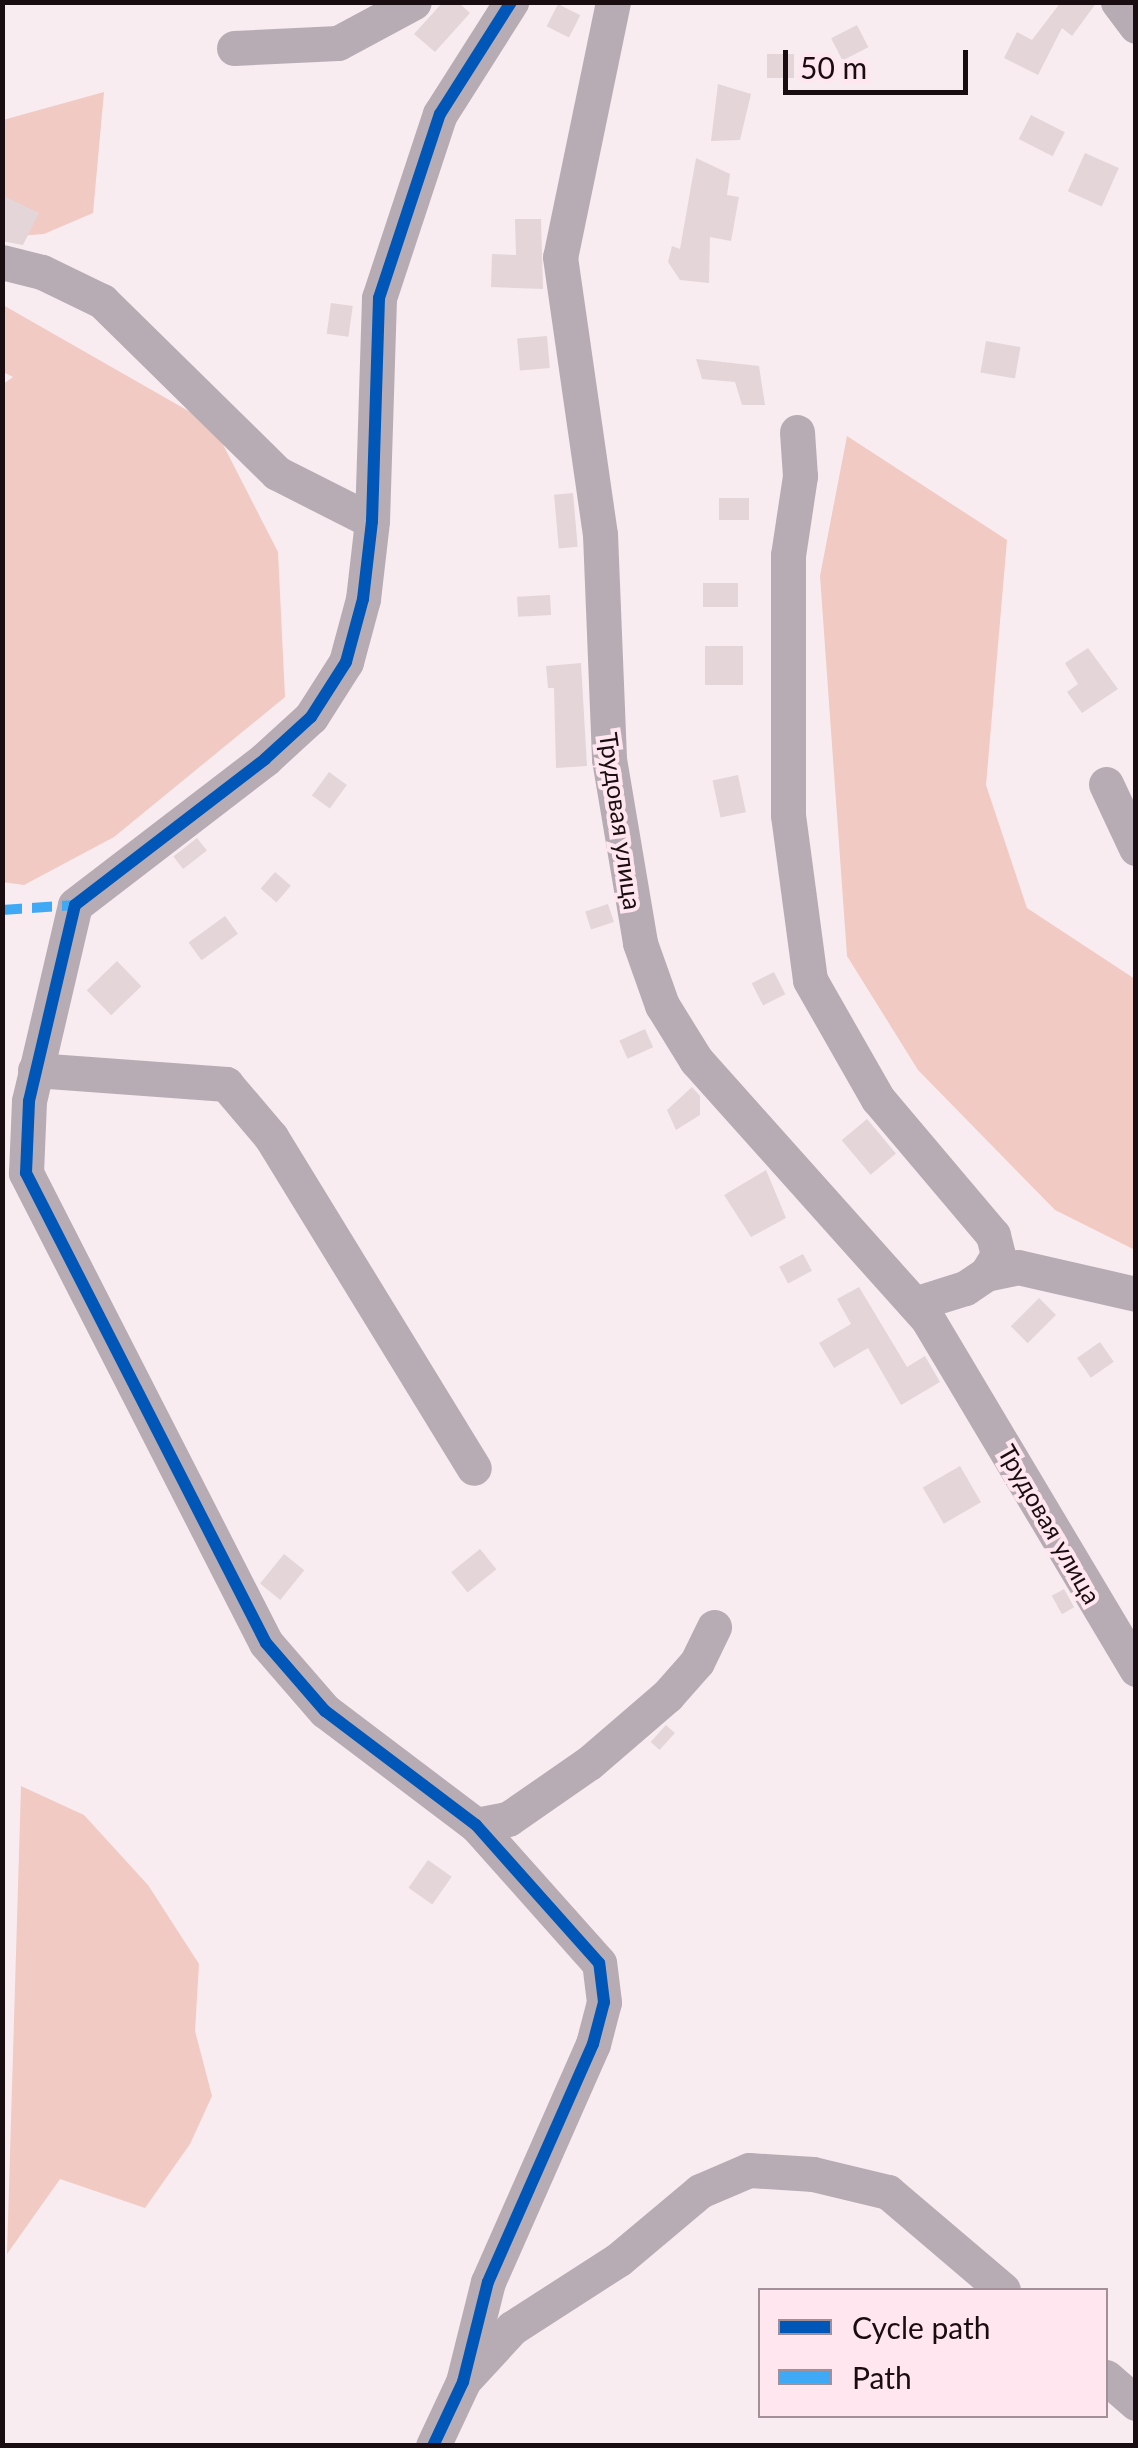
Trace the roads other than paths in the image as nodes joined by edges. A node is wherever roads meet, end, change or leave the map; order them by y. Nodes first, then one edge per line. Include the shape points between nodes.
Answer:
1 (414, 2) edge
2 (510, 2) edge
3 (612, 2) edge
4 (1118, 2) edge
5 (1136, 26) edge
6 (234, 48) dead end
7 (2, 262) edge
8 (797, 432) dead end
9 (372, 521) junction
10 (1106, 784) dead end
11 (1136, 848) edge
12 (36, 1070) junction
13 (986, 1274) junction
14 (1136, 1294) edge
15 (914, 1304) junction
16 (474, 1468) dead end
17 (714, 1628) dead end
18 (1136, 1669) edge
19 (476, 1825) junction
20 (1002, 2288) edge
21 (1108, 2380) edge
22 (463, 2382) junction
23 (1136, 2403) edge
24 (432, 2446) edge

1 - 6 street via 338,44
2 - 9 street via 440,114 394,240 379,298
3 - 15 street, Трудовая улица via 560,257 600,534 608,759 624,874 662,1005 696,1060
4 - 5 street
7 - 9 street via 42,272 102,302 277,473
8 - 13 street via 800,476 788,555 788,797 810,980 878,1099 993,1235 998,1254
9 - 12 street via 363,599 346,662 311,717 75,905
10 - 11 street
12 - 16 street via 226,1084 271,1137
12 - 19 street via 26,1173 266,1643 324,1711
13 - 14 street via 1018,1267
13 - 15 street
15 - 18 street, Трудовая улица
17 - 19 street via 677,1685 616,1740 545,1798 508,1819
19 - 22 street via 599,1963 604,2002 488,2282
20 - 22 street via 888,2192 813,2174 749,2170 700,2191 620,2259 512,2328
21 - 23 street
22 - 24 street

